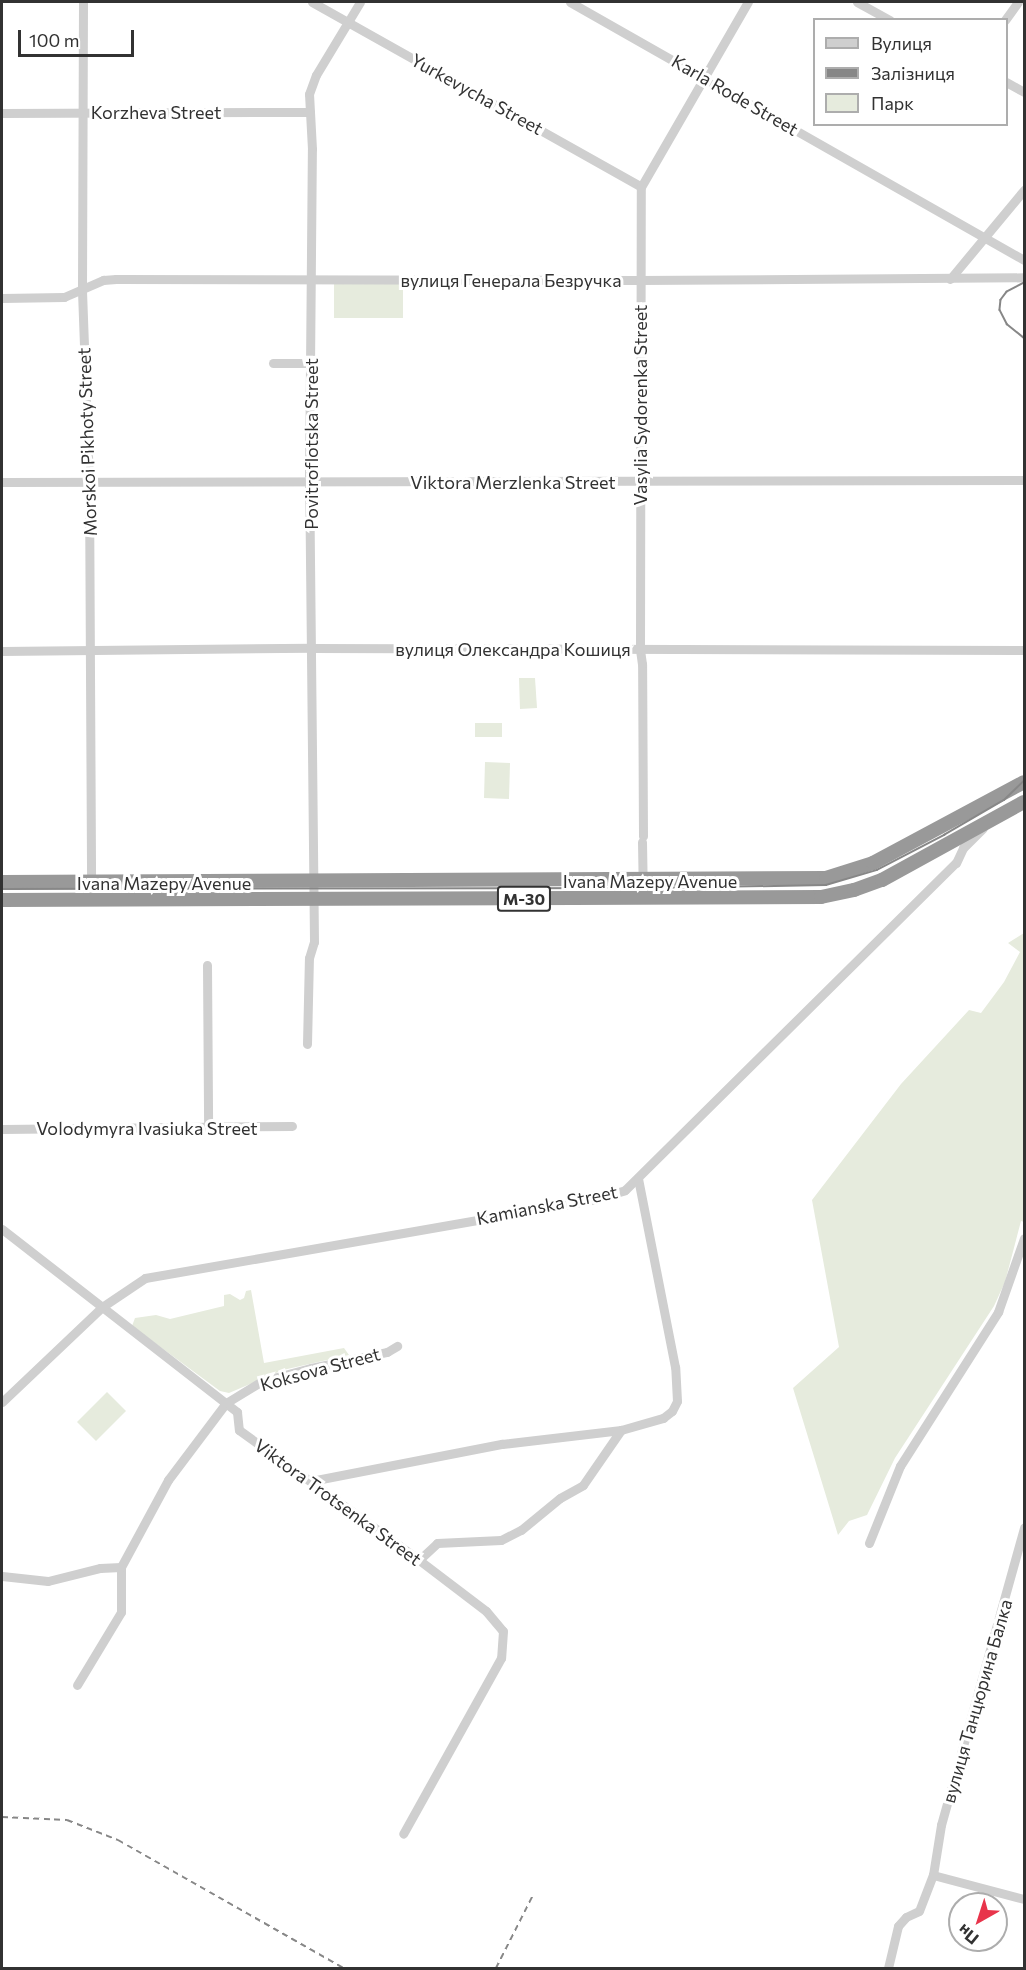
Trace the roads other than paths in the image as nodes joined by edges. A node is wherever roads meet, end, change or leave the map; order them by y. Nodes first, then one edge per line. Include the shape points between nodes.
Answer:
1 (83, 2) edge
2 (312, 2) edge
3 (360, 2) edge
4 (570, 2) edge
5 (748, 2) edge
6 (857, 2) edge
7 (1018, 2) edge
8 (887, 18) edge
9 (1006, 18) edge
10 (348, 22) junction
11 (704, 78) junction
12 (1008, 83) edge
13 (1024, 92) edge
14 (2, 112) edge
15 (84, 112) junction
16 (310, 112) junction
17 (641, 187) junction
18 (1024, 190) edge
19 (986, 238) junction
20 (1024, 260) edge
21 (1024, 277) edge
22 (309, 279) junction
23 (950, 279) junction
24 (640, 280) junction
25 (82, 291) junction
26 (2, 298) edge
27 (273, 363) dead end
28 (311, 363) junction
29 (1024, 480) edge
30 (2, 482) edge
31 (89, 482) junction
32 (309, 482) junction
33 (641, 482) junction
34 (311, 648) junction
35 (640, 649) junction
36 (1024, 650) edge
37 (2, 651) edge
38 (91, 651) junction
39 (1024, 782) edge
40 (1024, 802) edge
41 (990, 821) junction
42 (312, 880) junction
43 (643, 880) junction
44 (2, 882) edge
45 (91, 883) junction
46 (643, 899) junction
47 (2, 900) edge
48 (312, 900) junction
49 (207, 965) dead end
50 (307, 1044) dead end
51 (292, 1126) dead end
52 (208, 1128) junction
53 (2, 1129) edge
54 (638, 1179) junction
55 (2, 1229) edge
56 (1024, 1238) edge
57 (102, 1307) junction
58 (397, 1346) dead end
59 (2, 1402) edge
60 (226, 1402) junction
61 (621, 1430) junction
62 (311, 1481) junction
63 (1024, 1527) edge
64 (869, 1543) dead end
65 (419, 1560) junction
66 (121, 1568) junction
67 (2, 1576) edge
68 (77, 1685) dead end
69 (403, 1834) dead end
70 (933, 1875) junction
71 (1024, 1899) edge
72 (888, 1968) edge

1 - 15 street, Morskoi Pikhoty Street
2 - 10 street, Yurkevycha Street
3 - 10 street, Povitroflotska Street
4 - 11 street, Karla Rode Street
5 - 11 street, Vasylia Sydorenka Street
6 - 8 street
7 - 9 street
10 - 16 street, Povitroflotska Street via 310,88
10 - 17 street, Yurkevycha Street
11 - 17 street, Vasylia Sydorenka Street
11 - 19 street, Karla Rode Street
12 - 13 street
14 - 15 street, Korzheva Street
15 - 16 street, Korzheva Street
15 - 25 street, Morskoi Pikhoty Street
16 - 22 street, Povitroflotska Street
17 - 24 street, Vasylia Sydorenka Street
18 - 19 street
19 - 20 street, Karla Rode Street
19 - 23 street
21 - 23 street, вулиця Генерала Безручка
22 - 24 street, вулиця Генерала Безручка
22 - 25 street, вулиця Генерала Безручка via 116,279 103,280
22 - 28 street, Povitroflotska Street
23 - 24 street, вулиця Генерала Безручка
24 - 33 street, Vasylia Sydorenka Street
25 - 26 street, вулиця Генерала Безручка via 64,297
25 - 31 street, Morskoi Pikhoty Street
27 - 28 street
28 - 32 street, Povitroflotska Street
29 - 33 street, Viktora Merzlenka Street
30 - 31 street, Viktora Merzlenka Street
31 - 32 street, Viktora Merzlenka Street
31 - 38 street, Morskoi Pikhoty Street
32 - 33 street, Viktora Merzlenka Street
32 - 34 street, Povitroflotska Street
33 - 35 street, Vasylia Sydorenka Street
34 - 35 street, вулиця Олександра Кошиця
34 - 38 street, вулиця Олександра Кошиця
34 - 42 street, Povitroflotska Street
35 - 36 street, вулиця Олександра Кошиця
35 - 43 street, Vasylia Sydorenka Street
37 - 38 street, вулиця Олександра Кошиця
38 - 45 street, Morskoi Pikhoty Street
39 - 43 highway, Ivana Mazepy Avenue / М-30 via 931,834 843,874 797,879
40 - 41 highway, Ivana Mazepy Avenue / М-30
41 - 46 highway, Ivana Mazepy Avenue / М-30 via 882,880 840,894 802,899
41 - 54 street, Kamianska Street via 963,848 960,859
42 - 43 highway, Ivana Mazepy Avenue / М-30
42 - 45 highway, Ivana Mazepy Avenue / М-30
42 - 48 street, Povitroflotska Street
43 - 46 street, Vasylia Sydorenka Street
44 - 45 highway, Ivana Mazepy Avenue / М-30
46 - 48 highway, Ivana Mazepy Avenue / М-30
47 - 48 highway, Ivana Mazepy Avenue / М-30
48 - 50 street, Povitroflotska Street via 314,942 309,958
49 - 52 street
51 - 52 street, Volodymyra Ivasiuka Street
52 - 53 street, Volodymyra Ivasiuka Street
54 - 57 street, Kamianska Street via 625,1190 608,1196 145,1278
54 - 61 street via 675,1367 677,1401 663,1418
55 - 57 street, Viktora Trotsenka Street
56 - 64 street via 998,1312 900,1466
57 - 59 street, Kamianska Street
57 - 60 street, Viktora Trotsenka Street
58 - 60 street, Koksova Street via 387,1352 262,1382
60 - 62 street, Viktora Trotsenka Street via 237,1412 239,1430
60 - 66 street, Koksova Street via 168,1480
61 - 62 street via 502,1444
61 - 65 street via 583,1485 520,1530 501,1540 437,1543
62 - 65 street, Viktora Trotsenka Street
63 - 70 street, вулиця Танцюрина Балка via 941,1825
65 - 69 street, Viktora Trotsenka Street via 486,1611 503,1631 501,1658
66 - 67 street via 100,1568 48,1581
66 - 68 street, Koksova Street via 121,1612
70 - 71 street
70 - 72 street, вулиця Танцюрина Балка via 919,1911 898,1926

